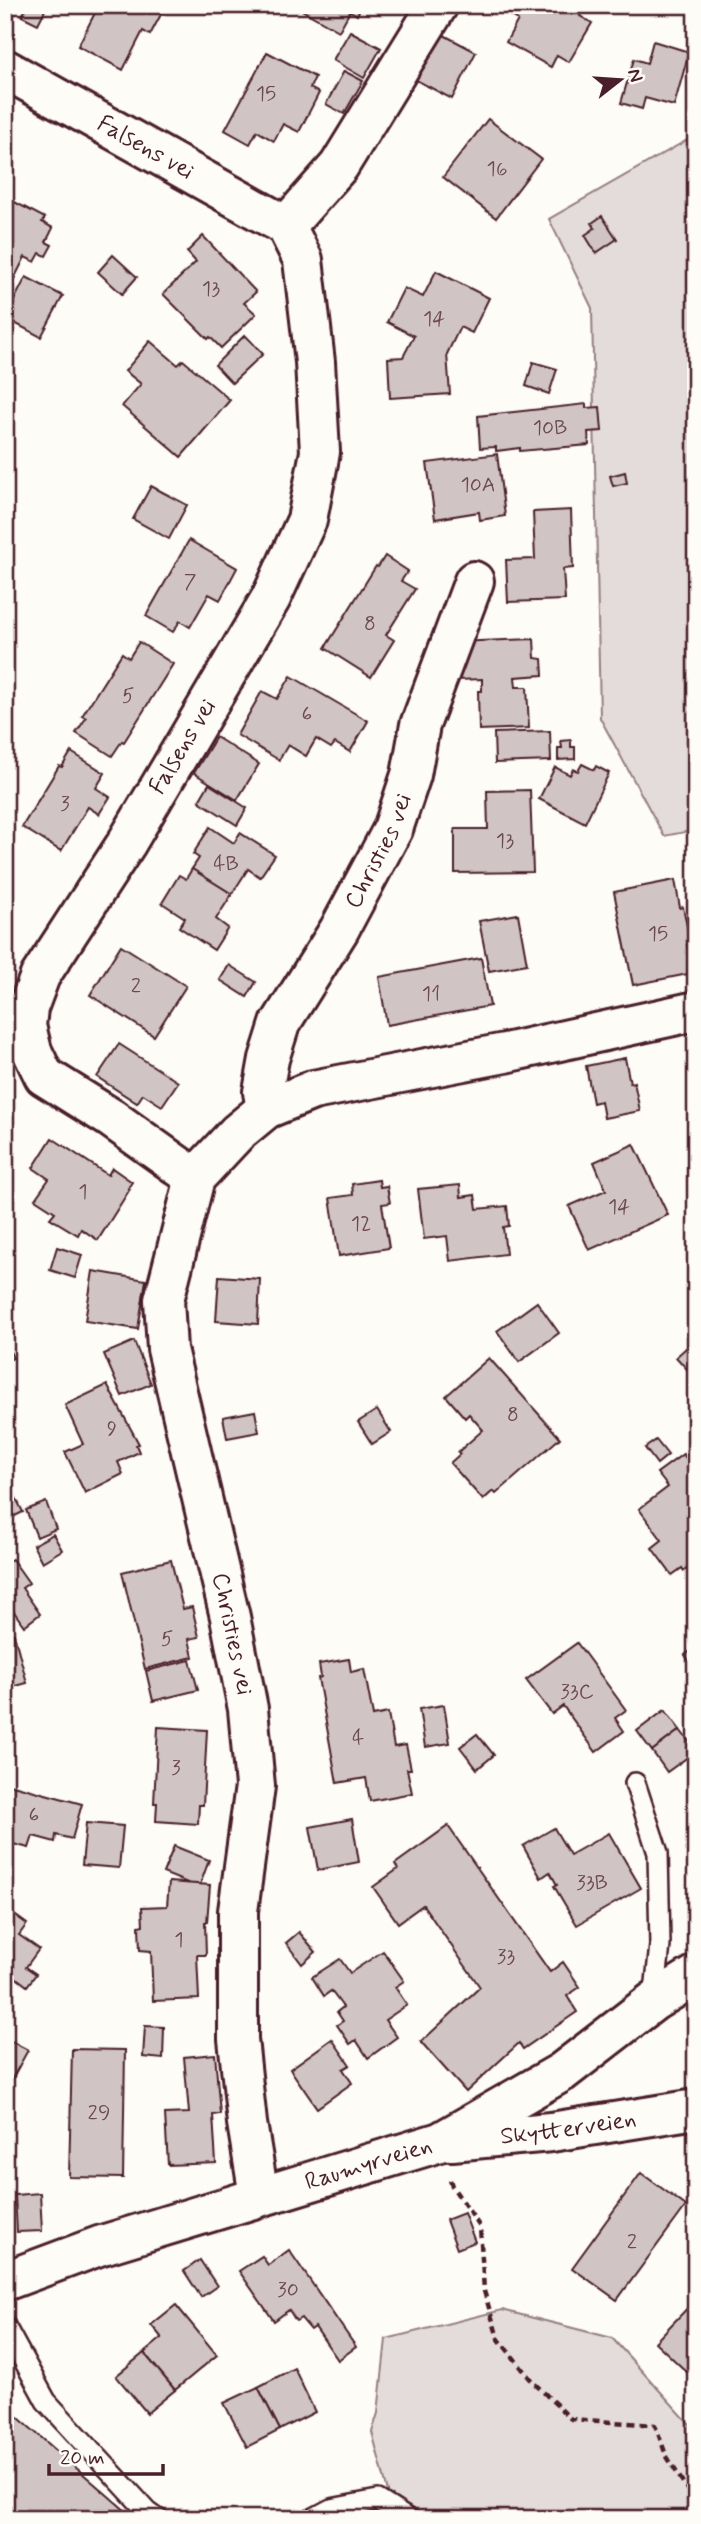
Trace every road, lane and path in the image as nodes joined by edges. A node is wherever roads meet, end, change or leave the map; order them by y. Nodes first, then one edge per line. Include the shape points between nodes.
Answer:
1 (438, 5) edge
2 (5, 69) edge
3 (286, 226) junction
4 (474, 581) dead end
5 (696, 1011) edge
6 (266, 1109) junction
7 (195, 1178) junction
8 (635, 1783) dead end
9 (696, 1975) edge
10 (654, 2001) junction
11 (696, 2109) edge
12 (440, 2142) junction
13 (259, 2196) junction
14 (5, 2281) edge
15 (5, 2326) edge
16 (696, 2504) edge
17 (158, 2519) edge
18 (312, 2519) edge
19 (408, 2519) edge

1 - 3 street via 339,166
2 - 3 street, Falsens vei
3 - 7 street, Falsens vei via 303,260 315,362 320,453 307,520 271,598 126,844 40,976 26,1026 44,1076
4 - 6 street, Christies vei via 420,725 411,775 393,828 339,930 281,1024 268,1059 263,1092
5 - 6 street, Christies vei via 313,1090
6 - 7 street, Christies vei
7 - 13 street, Christies vei via 164,1300 167,1349 248,1709 255,1786 238,1912 238,2039
8 - 10 lane via 658,1853 660,1945
9 - 10 street, Raumyrveien
10 - 12 street, Raumyrveien via 562,2072
11 - 12 street, Skytterveien via 551,2132
12 - 13 street, Raumyrveien
12 - 16 path via 452,2186 480,2227 484,2291 498,2338 532,2381 571,2418 655,2425 666,2455
13 - 14 street, Raumyrveien
15 - 17 lane via 46,2401
18 - 19 lane via 331,2509 378,2500

